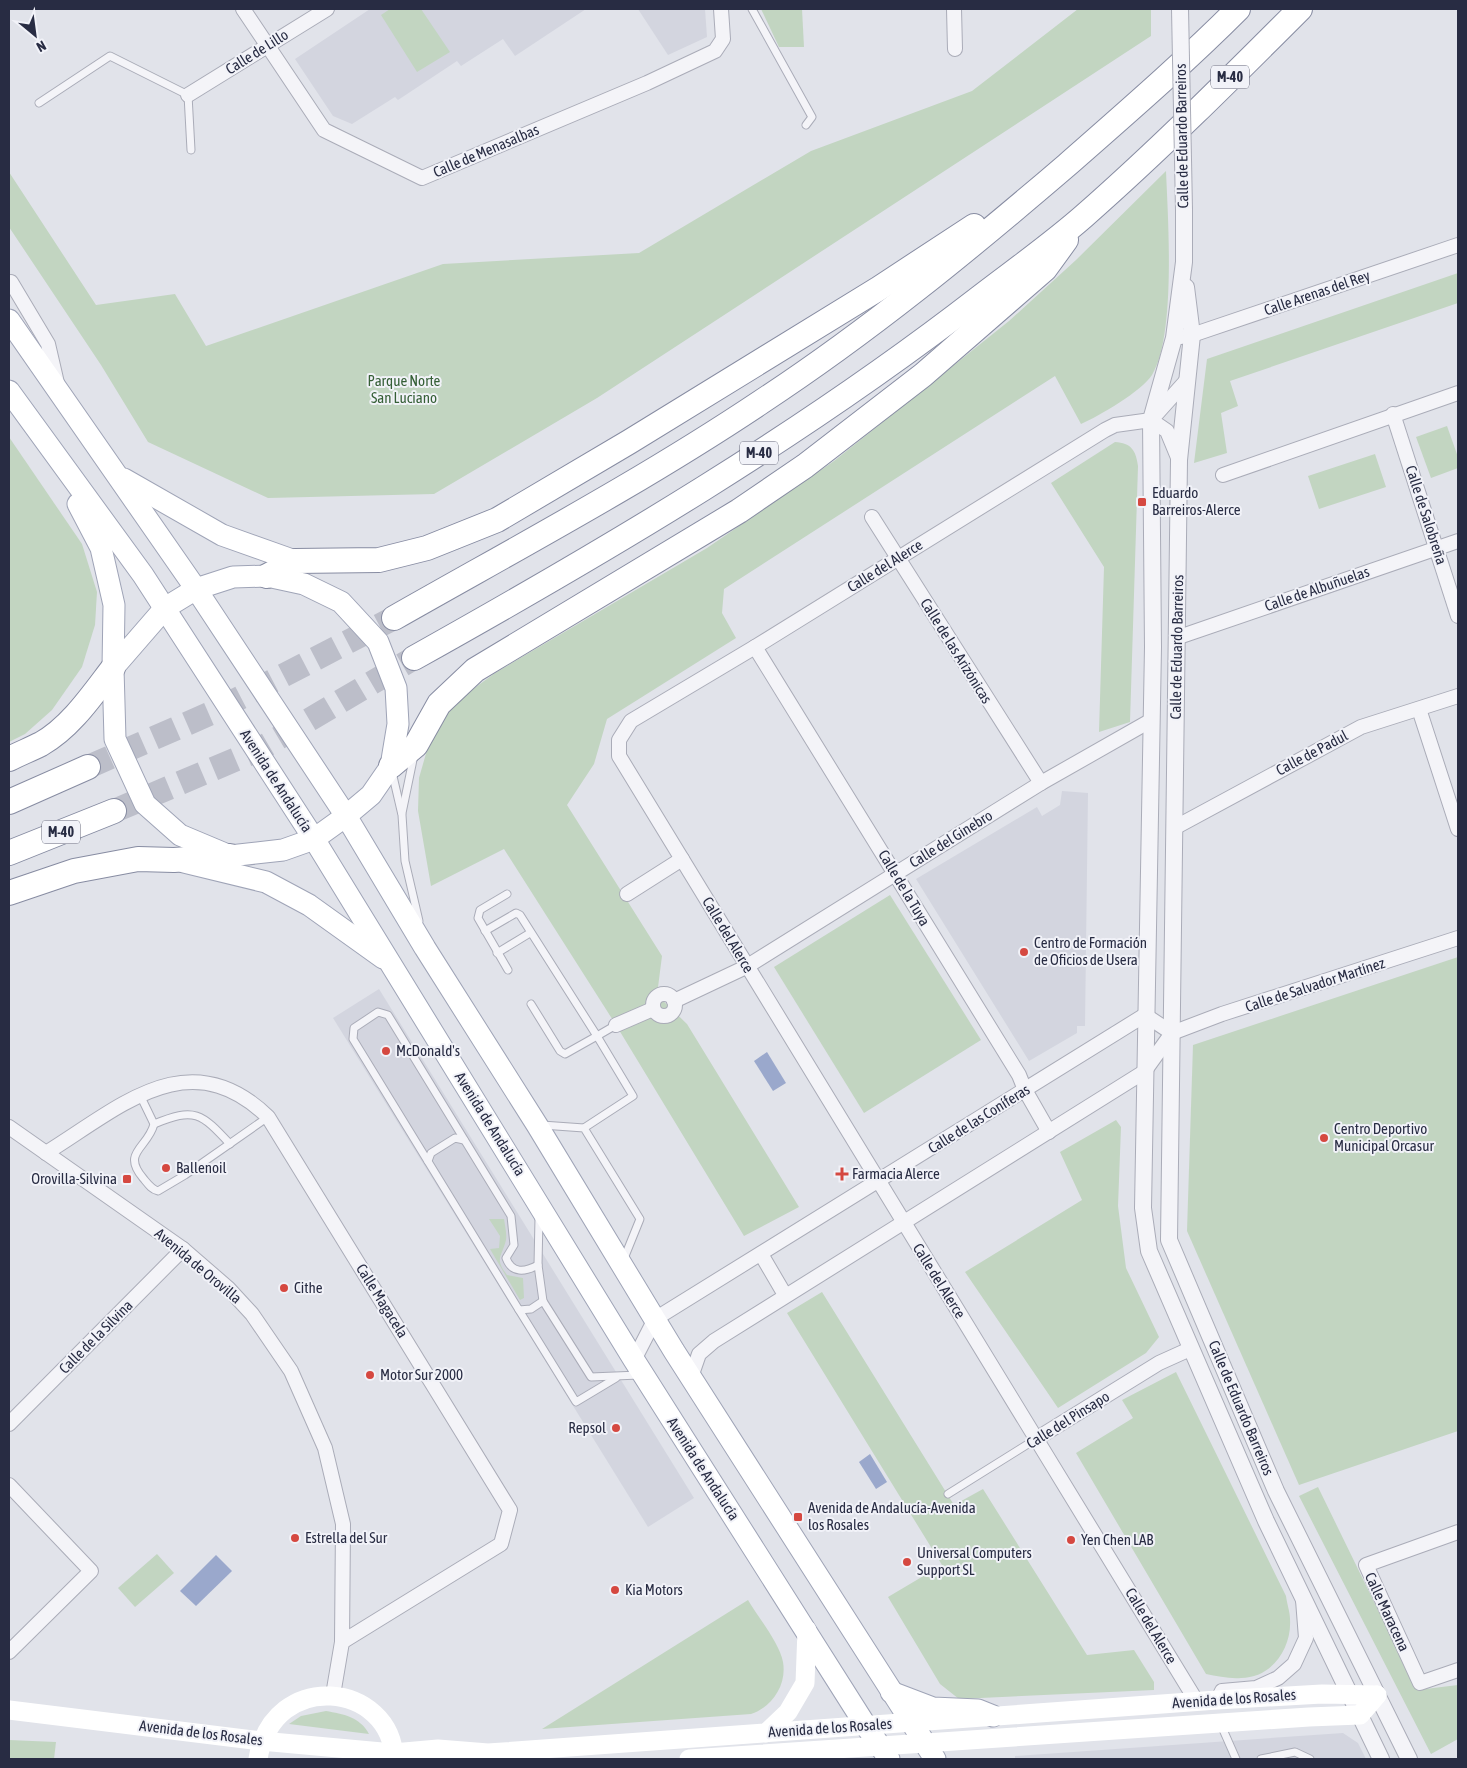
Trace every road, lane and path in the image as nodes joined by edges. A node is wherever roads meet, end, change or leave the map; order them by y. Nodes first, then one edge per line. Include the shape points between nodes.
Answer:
1 (243, 9) edge
2 (327, 9) edge
3 (721, 9) edge
4 (752, 9) edge
5 (954, 9) edge
6 (1180, 9) edge
7 (1238, 9) edge
8 (1300, 9) edge
9 (267, 46) junction
10 (955, 48) dead end
11 (188, 95) junction
12 (39, 103) dead end
13 (806, 125) dead end
14 (191, 150) dead end
15 (1025, 201) junction
16 (1083, 216) junction
17 (1458, 245) edge
18 (1184, 262) junction
19 (10, 282) dead end
20 (9, 320) edge
21 (1192, 335) junction
22 (1174, 338) junction
23 (1186, 381) junction
24 (9, 390) edge
25 (1458, 393) edge
26 (60, 394) junction
27 (1393, 414) junction
28 (1151, 420) junction
29 (47, 446) junction
30 (1179, 460) junction
31 (1223, 475) dead end
32 (119, 476) junction
33 (872, 517) dead end
34 (1458, 541) edge
35 (1437, 548) junction
36 (897, 558) junction
37 (295, 561) junction
38 (267, 576) junction
39 (196, 589) junction
40 (165, 608) junction
41 (1458, 616) edge
42 (394, 618) tunnel mouth
43 (1176, 638) junction
44 (755, 647) junction
45 (414, 658) tunnel mouth
46 (113, 668) junction
47 (1458, 696) edge
48 (1419, 710) junction
49 (1150, 721) junction
50 (416, 745) junction
51 (9, 758) edge
52 (390, 766) junction
53 (88, 767) tunnel mouth
54 (1040, 783) junction
55 (9, 802) edge
56 (114, 811) tunnel mouth
57 (346, 816) junction
58 (402, 816) junction
59 (1174, 828) junction
60 (1458, 828) edge
61 (314, 839) junction
62 (9, 853) edge
63 (230, 856) junction
64 (682, 859) junction
65 (174, 860) junction
66 (895, 874) junction
67 (9, 893) edge
68 (507, 894) dead end
69 (627, 894) dead end
70 (485, 932) junction
71 (530, 932) junction
72 (1458, 938) edge
73 (425, 948) junction
74 (497, 953) junction
75 (392, 965) junction
76 (746, 967) junction
77 (508, 970) dead end
78 (531, 1004) dead end
79 (1145, 1014) junction
80 (616, 1025) joint
81 (1172, 1033) junction
82 (597, 1036) junction
83 (1144, 1072) junction
84 (1025, 1090) junction
85 (140, 1095) junction
86 (268, 1116) junction
87 (154, 1124) junction
88 (537, 1125) junction
89 (9, 1127) edge
90 (584, 1128) junction
91 (1050, 1132) junction
92 (464, 1140) junction
93 (230, 1144) junction
94 (46, 1153) junction
95 (428, 1161) junction
96 (878, 1182) junction
97 (539, 1205) junction
98 (903, 1222) junction
99 (183, 1249) junction
100 (761, 1254) junction
101 (621, 1264) junction
102 (538, 1265) junction
103 (785, 1295) junction
104 (543, 1301) junction
105 (519, 1310) junction
106 (655, 1319) junction
107 (1190, 1349) junction
108 (638, 1368) junction
109 (617, 1377) junction
110 (691, 1377) junction
111 (9, 1424) edge
112 (1036, 1439) junction
113 (9, 1486) edge
114 (948, 1494) dead end
115 (1458, 1532) edge
116 (1302, 1597) junction
117 (807, 1630) junction
118 (342, 1642) junction
119 (9, 1652) edge
120 (1458, 1670) edge
121 (891, 1692) junction
122 (1348, 1693) junction
123 (333, 1695) junction
124 (1377, 1695) junction
125 (1217, 1700) junction
126 (1197, 1702) junction
127 (9, 1710) edge
128 (1360, 1715) junction
129 (994, 1716) junction
130 (911, 1722) junction
131 (1221, 1723) junction
132 (866, 1726) junction
133 (766, 1733) junction
134 (259, 1750) edge
135 (930, 1752) edge
136 (885, 1753) edge
137 (399, 1757) edge
138 (689, 1759) edge
139 (1236, 1759) edge
140 (1261, 1759) edge
141 (1310, 1759) edge
142 (1381, 1759) edge
143 (1408, 1759) edge

1 - 9 street, Calle de Menasalbas
2 - 9 street, Calle de Lillo
3 - 9 street, Calle de Menasalbas via 723,39 715,50 647,83 422,178 324,130
4 - 13 lane via 812,117
5 - 10 street
6 - 18 street, Calle de Eduardo Barreiros, bridge
7 - 15 highway, M-40
8 - 16 highway, M-40
9 - 11 street, Calle de Lillo
11 - 12 lane via 110,56
11 - 14 lane
15 - 37 highway via 984,219 878,289 497,520 427,548 379,560
15 - 42 highway, M-40 via 885,316 760,403 631,484
16 - 45 highway, M-40 via 913,350 838,403 537,589
16 - 50 highway via 1045,269 923,376 805,466 739,511 475,670 439,704
17 - 21 street, Calle Arenas del Rey
18 - 21 street, Calle de Eduardo Barreiros
18 - 22 street, Calle de Eduardo Barreiros
19 - 26 street via 48,344
20 - 26 main road
21 - 22 street, Calle Arenas del Rey
21 - 23 street, Calle de Eduardo Barreiros
22 - 28 street, Calle de Eduardo Barreiros
23 - 28 street
23 - 30 street, Calle de Eduardo Barreiros
24 - 29 main road, Avenida de Andalucía
25 - 27 street
26 - 32 main road
27 - 31 street
27 - 35 street, Calle de Salobreña
28 - 30 street via 1167,431
28 - 36 street, Calle del Alerce via 1115,425 1105,430
28 - 49 street, Calle de Eduardo Barreiros via 1153,647
29 - 40 main road, Avenida de Andalucía
29 - 46 main road, Avenida de Andalucía via 101,548 114,605
30 - 43 street, Calle de Eduardo Barreiros
32 - 37 main road via 222,535
32 - 39 main road
33 - 36 street, Calle de las Arizónicas
34 - 35 street, Calle de Albuñuelas
35 - 41 street, Calle de Salobreña
35 - 43 street, Calle de Albuñuelas
36 - 44 street, Calle del Alerce
36 - 54 street, Calle de las Arizónicas
37 - 38 highway
38 - 39 main road via 233,576
38 - 52 main road via 304,584 341,602 378,642 396,688 398,724
39 - 40 main road
39 - 57 main road
40 - 46 main road
40 - 61 main road, Avenida de Andalucía
43 - 59 street, Calle de Eduardo Barreiros
44 - 64 street, Calle del Alerce via 631,721 619,740 620,756
44 - 66 street, Calle de la Tuya
46 - 51 highway via 65,724 42,743
46 - 63 main road, Avenida de Andalucía via 115,739 145,804 180,834
47 - 48 street, Calle de Padul
48 - 59 street, Calle de Padul via 1361,727
48 - 60 street
49 - 54 street, Calle del Ginebro
49 - 79 street, Calle de Eduardo Barreiros
50 - 52 highway
50 - 58 lane
52 - 57 main road via 371,795
52 - 58 lane
53 - 55 highway
54 - 66 street, Calle del Ginebro
56 - 62 highway, M-40
57 - 61 main road
57 - 73 main road
58 - 73 lane via 405,861
59 - 81 street, Calle de Eduardo Barreiros
61 - 63 main road via 283,850
61 - 75 main road, Avenida de Andalucía
63 - 65 highway
64 - 69 street
64 - 76 street, Calle del Alerce
65 - 67 highway via 138,859 74,871
65 - 75 main road via 266,882 309,905
66 - 76 street, Calle del Ginebro
66 - 84 street, Calle de la Tuya via 1019,1075
68 - 70 lane via 480,910 478,918
70 - 71 lane via 516,913
70 - 74 lane
71 - 74 lane
71 - 82 lane
72 - 81 street, Calle de Salvador Martínez
73 - 88 main road
74 - 77 lane
75 - 97 main road, Avenida de Andalucía
76 - 80 street, Calle del Ginebro via 674,1001 674,1008 668,1016 661,1016 654,1009
76 - 96 street, Calle del Alerce
78 - 82 lane via 565,1054
79 - 81 street
79 - 83 street, Calle de Eduardo Barreiros
79 - 84 street, Calle de las Coníferas
80 - 82 lane
81 - 83 street
81 - 124 street, Calle de Eduardo Barreiros via 1169,1240 1276,1491
82 - 90 lane via 634,1096
83 - 91 street
83 - 107 street, Calle de Eduardo Barreiros via 1143,1208 1149,1251
84 - 91 street, Calle de la Tuya
84 - 96 street, Calle de las Coníferas
85 - 86 street, Calle Magacela via 182,1082 217,1085 253,1102
85 - 87 lane
85 - 94 street, Calle Magacela
86 - 93 lane
86 - 118 street, Calle Magacela via 510,1510 501,1544
87 - 93 lane via 178,1115 202,1117
87 - 93 lane via 134,1154 134,1165 158,1191
88 - 90 lane
88 - 101 main road
89 - 94 street, Avenida de Orovilla
90 - 101 lane via 640,1219
91 - 98 street
92 - 95 lane via 455,1138 431,1153
92 - 95 lane via 388,1015 378,1012 354,1028 353,1039
92 - 102 lane via 510,1216 514,1245 506,1258 509,1266 524,1271
94 - 99 street, Avenida de Orovilla
95 - 105 lane
96 - 98 street, Calle del Alerce
96 - 100 street, Calle de las Coníferas
97 - 102 lane
97 - 108 main road, Avenida de Andalucía
98 - 103 street
98 - 112 street, Calle del Alerce
99 - 111 street, Calle de la Silvina
99 - 118 street, Avenida de Orovilla via 252,1314 291,1372 325,1448 342,1524
100 - 103 street
100 - 106 street, Calle de las Coníferas
101 - 106 main road
102 - 104 lane
103 - 110 street via 704,1348
104 - 105 lane via 531,1309
104 - 109 lane via 591,1377
105 - 109 lane via 576,1402
106 - 108 street
106 - 110 main road
107 - 112 street, Calle del Pinsapo via 1159,1363
107 - 116 street, Calle de Eduardo Barreiros
108 - 109 lane
108 - 117 main road, Avenida de Andalucía
110 - 121 main road
112 - 114 lane, Calle del Pinsapo
112 - 126 street, Calle del Alerce
113 - 119 street via 91,1571
115 - 120 street, Calle Maracena via 1366,1565 1420,1683
116 - 122 street, Calle de Eduardo Barreiros
116 - 125 street via 1306,1638 1294,1664 1278,1678 1256,1688 1222,1691
117 - 132 main road, Avenida de Andalucía
117 - 133 main road via 805,1683 788,1712
118 - 123 street, Avenida de Orovilla
121 - 129 main road via 934,1708 978,1710
121 - 130 main road
122 - 124 main road, Avenida de los Rosales
122 - 125 main road, Avenida de los Rosales
122 - 128 street, Calle de Eduardo Barreiros
123 - 134 main road via 310,1697 289,1706 272,1721
123 - 137 main road via 354,1701 373,1714
124 - 128 main road
124 - 143 street, Calle de Eduardo Barreiros
125 - 126 main road, Avenida de los Rosales
126 - 129 main road, Avenida de los Rosales
127 - 134 main road, Avenida de los Rosales
128 - 131 main road, Avenida de los Rosales
128 - 142 street, Calle de Eduardo Barreiros
129 - 130 main road, Avenida de los Rosales
130 - 132 main road, Avenida de los Rosales
130 - 135 main road
131 - 135 main road, Avenida de los Rosales
131 - 139 lane
132 - 133 main road, Avenida de los Rosales
132 - 136 main road, Avenida de Andalucía
133 - 137 main road, Avenida de los Rosales via 488,1753 438,1749
134 - 137 main road, Avenida de los Rosales
135 - 136 main road, Avenida de los Rosales
136 - 138 main road, Avenida de los Rosales
140 - 141 lane via 1296,1752

